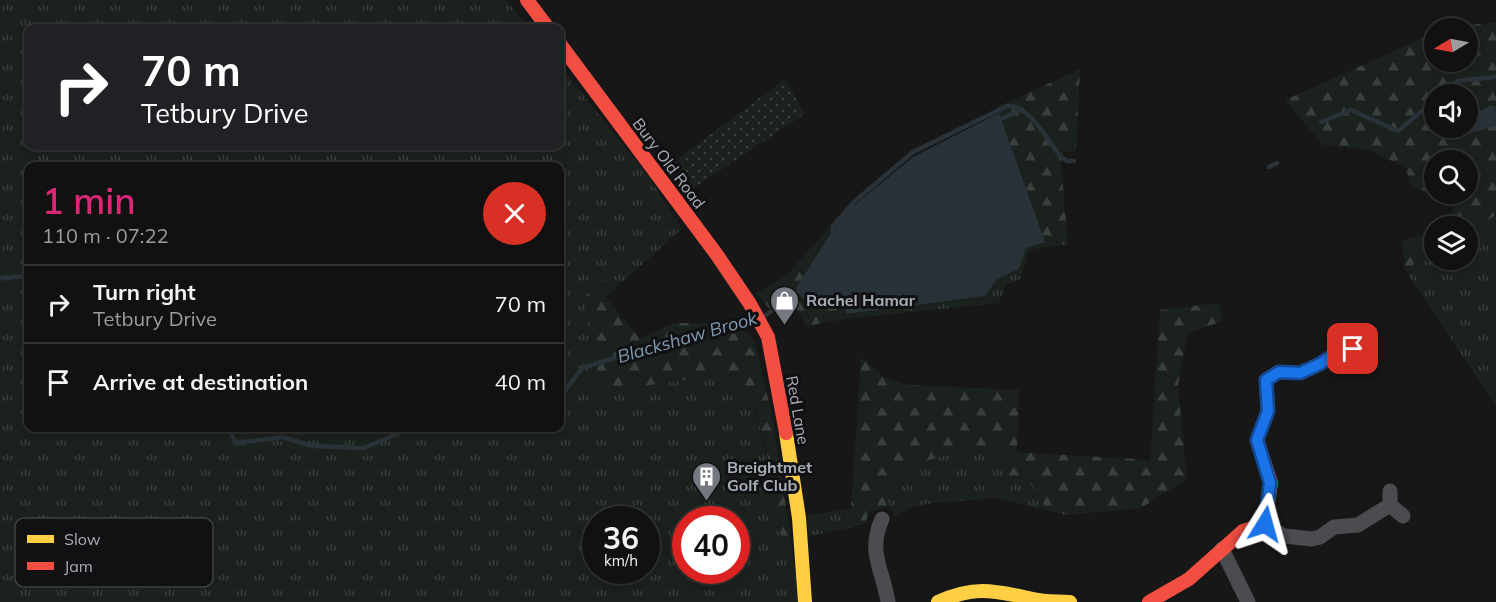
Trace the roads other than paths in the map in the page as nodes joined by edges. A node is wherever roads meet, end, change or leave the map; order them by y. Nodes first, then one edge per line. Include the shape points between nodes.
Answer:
1 (527, 0) edge
2 (545, 24) edge
3 (564, 49) edge
4 (766, 332) joint
5 (1352, 342) joint
6 (1359, 364) dead end
7 (1403, 516) dead end
8 (882, 519) dead end
9 (1265, 524) junction
10 (1222, 549) junction
11 (805, 602) edge
12 (888, 602) edge
13 (939, 602) edge
14 (1070, 602) edge
15 (1149, 602) edge
16 (1248, 602) edge

1 - 2 street
3 - 4 street, Bury Old Road via 717,255
4 - 11 street, Red Lane via 799,518
5 - 6 street
5 - 9 street via 1300,373 1279,372 1266,380 1268,411 1257,440 1270,483
7 - 9 street via 1390,498 1358,525 1334,527 1312,539 1284,536
8 - 12 street via 876,533 876,560
9 - 10 street via 1243,531
10 - 15 street via 1189,579
10 - 16 street
13 - 14 street via 956,594 985,590

